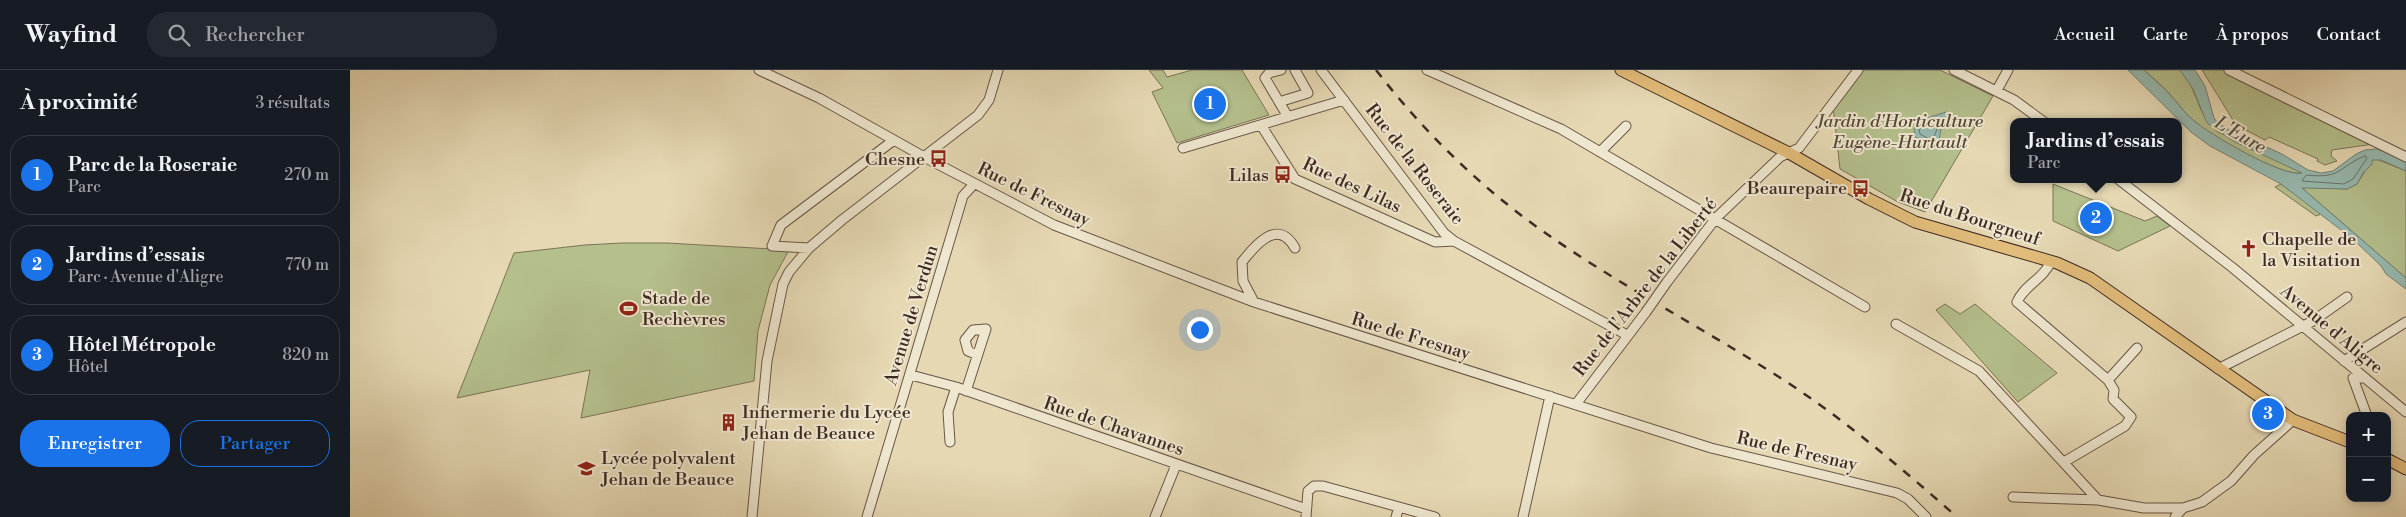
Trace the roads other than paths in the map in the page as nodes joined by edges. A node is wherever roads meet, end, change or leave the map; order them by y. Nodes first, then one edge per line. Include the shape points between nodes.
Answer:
1 (759, 70) edge
2 (998, 70) edge
3 (1281, 70) edge
4 (1295, 70) edge
5 (1321, 70) edge
6 (1427, 70) edge
7 (1621, 70) edge
8 (1858, 70) edge
9 (1954, 70) edge
10 (2008, 70) edge
11 (2229, 70) edge
12 (1997, 90) junction
13 (1344, 100) junction
14 (1279, 102) junction
15 (1288, 117) junction
16 (2038, 118) edge
17 (1261, 125) junction
18 (1626, 126) dead end
19 (894, 140) junction
20 (1184, 148) dead end
21 (1600, 152) junction
22 (1788, 153) junction
23 (2406, 157) edge
24 (926, 158) junction
25 (2123, 183) edge
26 (974, 184) junction
27 (1716, 218) junction
28 (1454, 241) junction
29 (809, 248) junction
30 (1295, 248) dead end
31 (2051, 261) junction
32 (1243, 280) junction
33 (1228, 291) junction
34 (2347, 297) dead end
35 (1254, 302) junction
36 (1866, 307) dead end
37 (2406, 322) edge
38 (1896, 324) dead end
39 (2303, 326) junction
40 (1627, 335) junction
41 (2137, 348) dead end
42 (977, 355) dead end
43 (2344, 361) junction
44 (2218, 368) junction
45 (911, 375) junction
46 (2365, 378) junction
47 (2108, 380) junction
48 (961, 389) junction
49 (1550, 396) junction
50 (1576, 404) junction
51 (2366, 412) edge
52 (2406, 412) edge
53 (2293, 420) junction
54 (2346, 440) edge
55 (950, 442) dead end
56 (2391, 461) edge
57 (2064, 462) junction
58 (1176, 465) junction
59 (2406, 469) edge
60 (1904, 496) joint
61 (2013, 496) dead end
62 (2098, 500) junction
63 (2144, 508) junction
64 (2183, 508) junction
65 (1397, 512) edge
66 (1306, 513) edge
67 (752, 517) edge
68 (867, 517) edge
69 (1156, 517) edge
70 (1435, 517) edge
71 (1523, 517) edge
72 (1926, 517) edge
73 (2152, 517) edge
74 (2175, 517) edge

1 - 19 street, Rue de Fresnay via 819,98
2 - 24 street via 984,109
3 - 14 street via 1265,78
4 - 14 street via 1308,92
5 - 13 street, Rue de la Roseraie
6 - 21 street via 1561,129
7 - 22 main road, Rue du Bourgneuf
8 - 22 street, Rue de l'Arbre de la Liberté via 1799,148
9 - 12 street
10 - 12 street
11 - 23 street
12 - 16 street
13 - 15 street
13 - 28 street, Rue de la Roseraie via 1444,233
14 - 15 street
15 - 17 street
17 - 20 street
17 - 28 street, Rue des Lilas via 1295,179 1435,242
18 - 21 street
19 - 24 street, Rue de Fresnay
19 - 29 street via 781,225 772,246
21 - 27 street
22 - 27 street, Rue de l'Arbre de la Liberté via 1774,162
22 - 31 main road, Rue du Bourgneuf via 1915,222
24 - 26 street, Rue de Fresnay
24 - 29 street
25 - 39 street, Avenue d'Aligre
26 - 33 street, Rue de Fresnay via 1054,226
26 - 45 street, Avenue de Verdun via 963,196
27 - 36 street
27 - 40 street, Rue de l'Arbre de la Liberté, bridge
28 - 40 street, Rue de la Roseraie
29 - 67 street via 788,272 783,284 767,362
30 - 32 street via 1282,234 1265,239 1242,262
31 - 44 main road, Rue du Bourgneuf via 2090,278
31 - 47 street via 2046,274 2024,292 2017,300 2018,304
32 - 33 street
32 - 35 street
33 - 35 street, Rue de Fresnay
34 - 39 street
35 - 49 street, Rue de Fresnay
37 - 43 street
38 - 57 street via 1979,372
39 - 43 street, Avenue d'Aligre
39 - 44 street
40 - 50 street, Rue de l'Arbre de la Liberté
41 - 47 street
42 - 48 street
43 - 46 street, Avenue d'Aligre
44 - 53 main road, Rue du Bourgneuf
45 - 48 street, Rue de Chavannes
45 - 68 street, Avenue de Verdun
46 - 51 street via 2353,378
46 - 52 street, Avenue d'Aligre
47 - 57 street via 2114,390 2113,399 2129,413 2130,422
48 - 55 street via 948,412
48 - 58 street, Rue de Chavannes
49 - 50 street, Rue de Fresnay
49 - 71 street
50 - 60 street, Rue de Fresnay via 1711,448
53 - 54 main road, Rue du Bourgneuf
53 - 64 street via 2213,496
56 - 59 main road
57 - 62 street
58 - 66 street, Rue de Chavannes via 1253,488
58 - 69 street
60 - 72 street
61 - 62 street
62 - 63 street
63 - 64 street
63 - 73 street
64 - 74 street
65 - 66 street via 1323,486 1314,486 1308,491
65 - 70 street

